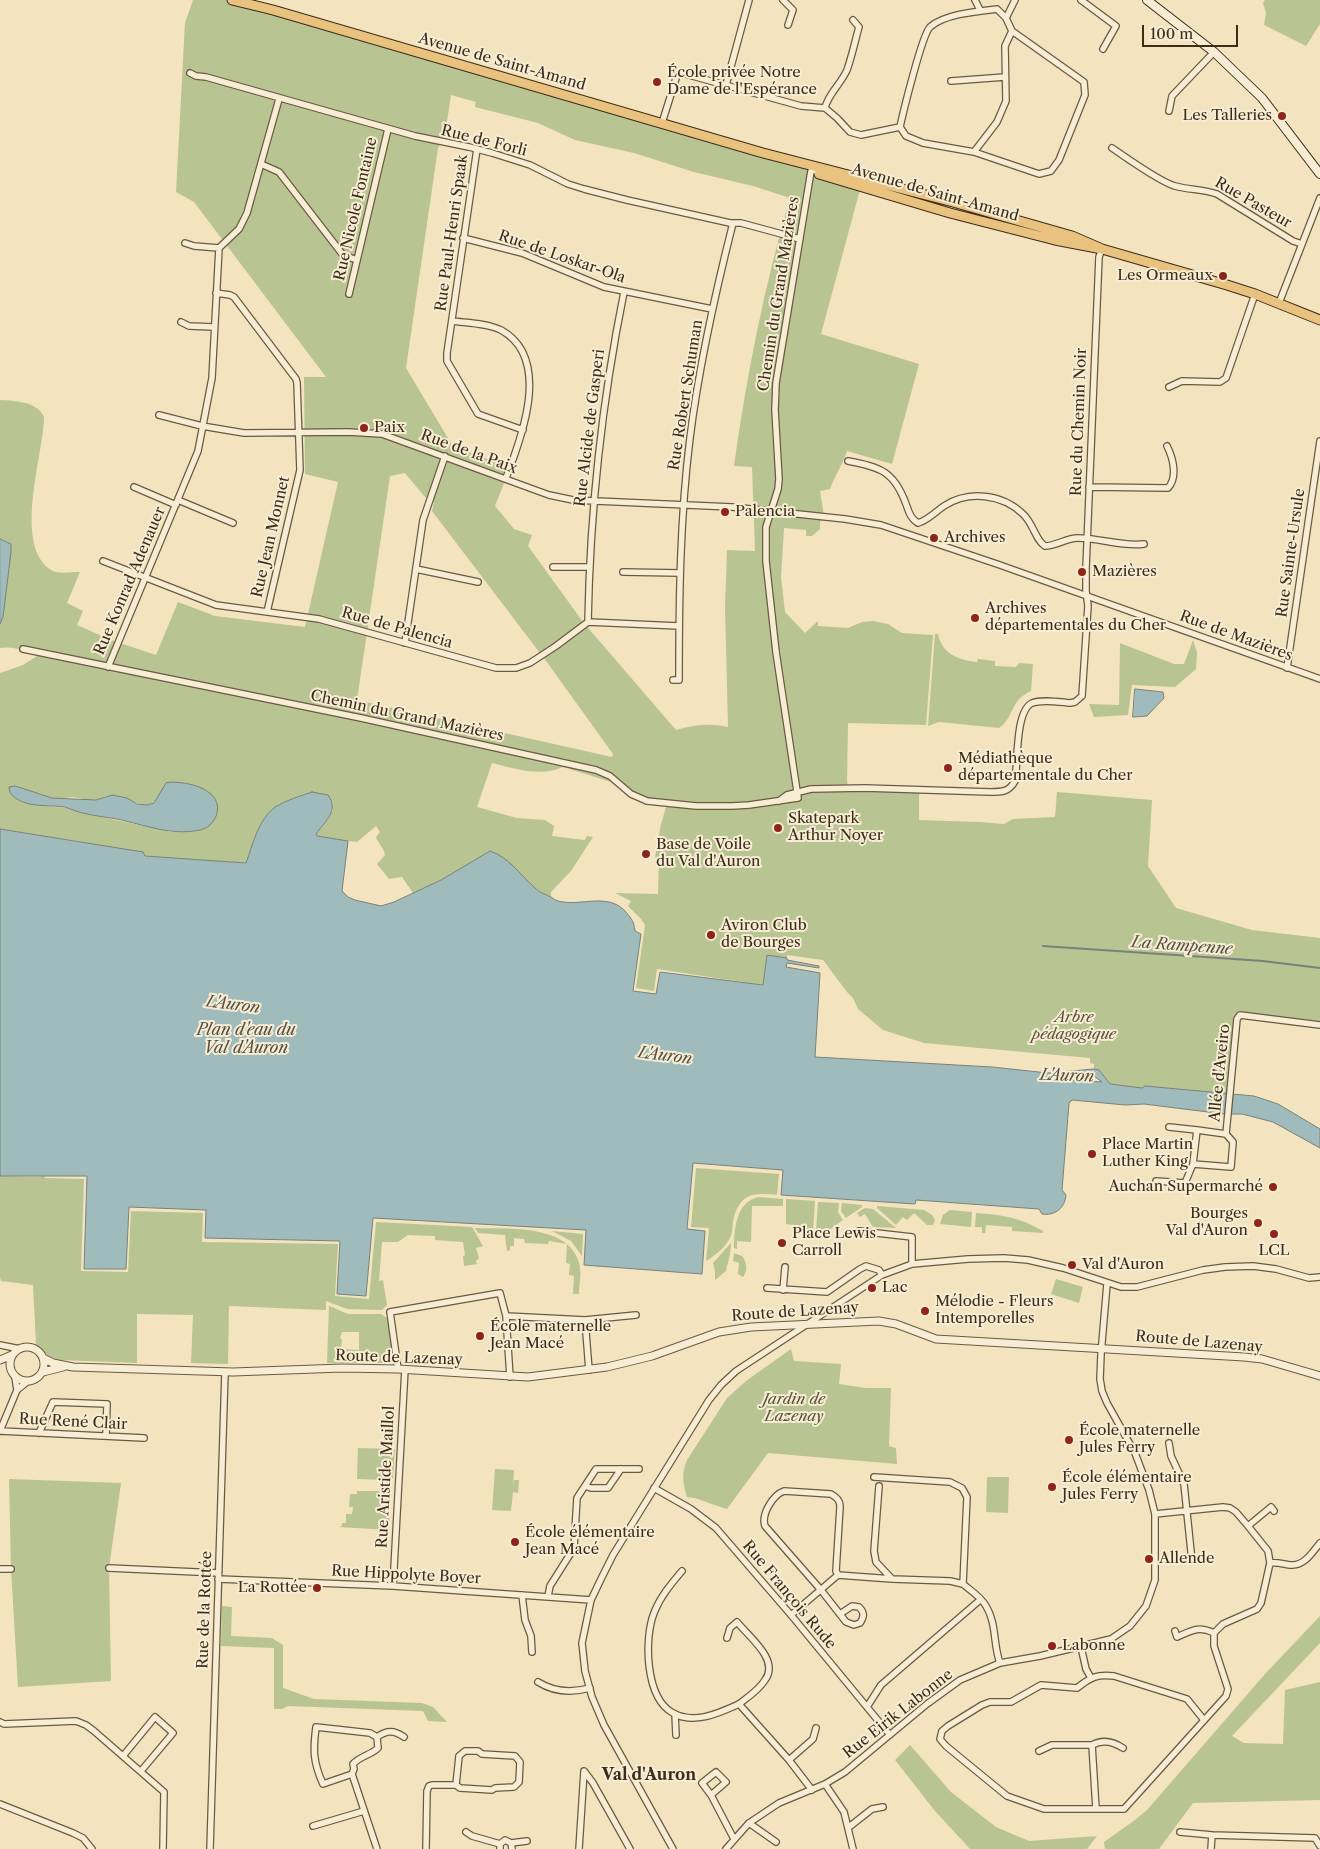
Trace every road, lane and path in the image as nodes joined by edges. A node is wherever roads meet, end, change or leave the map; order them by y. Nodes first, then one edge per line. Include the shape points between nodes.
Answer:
1 (232, 0) edge
2 (749, 0) edge
3 (783, 0) edge
4 (975, 0) edge
5 (1015, 0) edge
6 (1081, 0) edge
7 (1147, 0) edge
8 (980, 10) junction
9 (1006, 18) junction
10 (852, 20) dead end
11 (788, 25) dead end
12 (1012, 31) junction
13 (1103, 49) dead end
14 (1214, 52) junction
15 (190, 73) dead end
16 (1005, 76) junction
17 (951, 81) dead end
18 (726, 86) junction
19 (279, 99) junction
20 (824, 108) junction
21 (1169, 111) dead end
22 (662, 123) junction
23 (900, 127) junction
24 (388, 129) junction
25 (1112, 148) dead end
26 (477, 149) junction
27 (974, 152) junction
28 (763, 153) junction
29 (261, 164) junction
30 (825, 169) junction
31 (811, 171) junction
32 (1320, 174) edge
33 (909, 196) junction
34 (1320, 198) edge
35 (953, 202) junction
36 (950, 214) junction
37 (733, 223) junction
38 (464, 238) junction
39 (800, 239) junction
40 (185, 243) dead end
41 (1302, 244) junction
42 (219, 248) junction
43 (1102, 250) junction
44 (357, 260) junction
45 (624, 292) junction
46 (216, 293) junction
47 (349, 294) dead end
48 (1255, 294) junction
49 (1279, 303) junction
50 (712, 309) junction
51 (1320, 320) edge
52 (452, 321) junction
53 (181, 322) dead end
54 (214, 327) junction
55 (1170, 387) dead end
56 (159, 416) dead end
57 (202, 426) junction
58 (523, 430) junction
59 (298, 433) junction
60 (1320, 441) edge
61 (1167, 446) dead end
62 (445, 456) junction
63 (848, 461) dead end
64 (506, 478) junction
65 (134, 487) dead end
66 (1090, 487) junction
67 (593, 501) junction
68 (177, 502) junction
69 (684, 504) junction
70 (771, 510) junction
71 (916, 522) junction
72 (233, 523) dead end
73 (912, 534) junction
74 (1088, 538) junction
75 (1144, 544) dead end
76 (103, 561) dead end
77 (553, 567) dead end
78 (588, 568) junction
79 (416, 569) junction
80 (623, 572) dead end
81 (680, 573) junction
82 (145, 578) junction
83 (478, 582) dead end
84 (1086, 596) junction
85 (267, 612) junction
86 (588, 622) junction
87 (679, 626) junction
88 (404, 643) junction
89 (23, 649) dead end
90 (108, 667) junction
91 (1288, 668) junction
92 (673, 680) dead end
93 (1320, 680) edge
94 (797, 792) junction
95 (1320, 1025) edge
96 (1169, 1127) dead end
97 (1197, 1130) junction
98 (1226, 1131) junction
99 (1193, 1164) junction
100 (1156, 1180) dead end
101 (859, 1232) dead end
102 (912, 1264) junction
103 (785, 1267) dead end
104 (882, 1275) junction
105 (1320, 1277) edge
106 (1107, 1284) junction
107 (766, 1288) dead end
108 (783, 1290) junction
109 (636, 1315) dead end
110 (506, 1316) junction
111 (584, 1320) junction
112 (807, 1324) junction
113 (0, 1345) edge
114 (1101, 1348) junction
115 (20, 1349) junction
116 (12, 1355) junction
117 (43, 1358) junction
118 (0, 1362) edge
119 (64, 1367) junction
120 (10, 1369) junction
121 (401, 1369) junction
122 (589, 1370) junction
123 (43, 1372) junction
124 (225, 1372) junction
125 (1320, 1376) edge
126 (15, 1377) junction
127 (510, 1377) junction
128 (27, 1382) junction
129 (17, 1390) junction
130 (0, 1431) edge
131 (39, 1433) junction
132 (106, 1436) junction
133 (144, 1438) dead end
134 (1169, 1444) dead end
135 (621, 1469) junction
136 (638, 1469) dead end
137 (874, 1477) dead end
138 (585, 1486) junction
139 (878, 1486) dead end
140 (654, 1488) junction
141 (1274, 1510) dead end
142 (1187, 1511) junction
143 (1155, 1514) junction
144 (1248, 1526) junction
145 (1320, 1544) edge
146 (1198, 1560) dead end
147 (1270, 1563) junction
148 (109, 1568) dead end
149 (0, 1569) edge
150 (11, 1569) dead end
151 (682, 1571) dead end
152 (838, 1575) junction
153 (218, 1576) junction
154 (892, 1579) junction
155 (963, 1584) junction
156 (393, 1586) junction
157 (821, 1590) junction
158 (522, 1595) junction
159 (548, 1596) junction
160 (591, 1600) junction
161 (980, 1600) junction
162 (791, 1614) junction
163 (840, 1614) dead end
164 (1175, 1631) dead end
165 (1214, 1633) junction
166 (727, 1638) dead end
167 (1082, 1646) junction
168 (532, 1652) dead end
169 (1000, 1663) junction
170 (1090, 1678) junction
171 (538, 1682) dead end
172 (590, 1688) junction
173 (739, 1704) junction
174 (867, 1707) junction
175 (675, 1714) junction
176 (1204, 1720) junction
177 (0, 1722) edge
178 (816, 1728) dead end
179 (676, 1735) dead end
180 (890, 1735) junction
181 (376, 1737) junction
182 (404, 1737) dead end
183 (1092, 1745) junction
184 (1123, 1748) dead end
185 (1039, 1751) dead end
186 (123, 1756) junction
187 (789, 1760) junction
188 (141, 1771) junction
189 (352, 1774) junction
190 (825, 1784) junction
191 (456, 1785) junction
192 (812, 1790) junction
193 (711, 1795) dead end
194 (0, 1804) edge
195 (884, 1807) dead end
196 (1096, 1809) junction
197 (364, 1811) junction
198 (749, 1823) junction
199 (313, 1826) dead end
200 (849, 1827) junction
201 (466, 1832) dead end
202 (1180, 1832) dead end
203 (1212, 1835) junction
204 (734, 1839) junction
205 (527, 1841) dead end
206 (776, 1842) dead end
207 (500, 1846) edge
208 (512, 1846) edge
209 (1320, 1846) edge
210 (92, 1849) edge
211 (163, 1849) edge
212 (210, 1849) edge
213 (377, 1849) edge
214 (426, 1849) edge
215 (579, 1849) edge
216 (630, 1849) edge
217 (673, 1849) edge
218 (726, 1849) edge
219 (853, 1849) edge
220 (1211, 1849) edge

1 - 22 main road, Avenue de Saint-Amand
2 - 18 street
3 - 11 street via 792,10
4 - 8 street
5 - 9 street
6 - 13 street via 1116,26
7 - 14 main road
8 - 9 street via 997,9
8 - 23 street via 940,21 929,28
9 - 12 street
10 - 20 street via 858,27 846,70
12 - 16 street via 1005,46
12 - 27 street via 1084,82 1085,95 1059,160 1051,171 1039,174
14 - 21 street via 1172,96
14 - 32 main road via 1262,98
15 - 19 street, Rue de Forli
16 - 17 street
16 - 27 street via 1006,101 998,122
18 - 20 street via 801,106
18 - 22 street via 678,72
19 - 24 street, Rue de Forli
19 - 29 street
20 - 23 street via 850,132 861,135
22 - 28 main road, Avenue de Saint-Amand
23 - 27 street via 906,136 923,143
24 - 26 street, Rue de Forli
24 - 44 street, Rue Nicole Fontaine
25 - 41 street, Rue Pasteur via 1174,186 1217,194
26 - 37 street, Rue de Forli via 530,165 584,189
26 - 38 street, Rue Paul-Henri Spaak
28 - 30 main road, Avenue de Saint-Amand
28 - 31 main road, Avenue de Saint-Amand
29 - 42 street via 243,223
29 - 44 street via 279,172 343,255
30 - 31 street
30 - 33 main road, Avenue de Saint-Amand
31 - 33 main road, Avenue de Saint-Amand
31 - 39 street, Chemin du Grand Mazières
33 - 35 main road, Avenue de Saint-Amand
33 - 36 main road, Avenue de Saint-Amand
34 - 41 street
35 - 36 main road
35 - 43 main road, Avenue de Saint-Amand via 1072,236
36 - 43 main road, Avenue de Saint-Amand
37 - 39 street, Rue de Forli
37 - 50 street, Rue Robert Schuman
38 - 45 street, Rue de Loskar-Ola via 522,253 596,285
38 - 52 street, Rue Paul-Henri Spaak
39 - 70 street, Chemin du Grand Mazières via 776,383 779,479
40 - 42 street
41 - 49 street
42 - 46 street, Rue Konrad Adenauer
43 - 48 main road, Avenue de Saint-Amand
43 - 66 street, Rue du Chemin Noir
44 - 47 street, Rue Nicole Fontaine
45 - 50 street, Rue de Loskar-Ola
45 - 67 street, Rue Alcide de Gasperi via 611,358
46 - 54 street, Rue Konrad Adenauer
46 - 59 street, Rue Jean Monnet via 234,297 296,379
48 - 49 main road, Avenue de Saint-Amand
48 - 55 street via 1226,378 1220,382 1182,381
49 - 51 main road, Avenue de Saint-Amand
50 - 69 street, Rue Robert Schuman via 696,397
52 - 58 street, Rue Paul-Henri Spaak via 447,361 475,410
52 - 58 street, Rue Paul-Henri Spaak via 497,329 514,340 523,351 529,377
53 - 54 street via 188,326
54 - 57 street, Rue Konrad Adenauer via 212,378
56 - 57 street, Rue de la Paix
57 - 59 street, Rue de la Paix via 244,433
57 - 68 street, Rue Konrad Adenauer via 198,451
58 - 64 street, Rue Paul-Henri Spaak
59 - 62 street, Rue de la Paix via 382,434
59 - 85 street, Rue Jean Monnet via 299,475
60 - 91 street, Rue Sainte-Ursule
61 - 66 street via 1173,458 1172,484 1168,488
62 - 64 street, Rue de la Paix
62 - 79 street via 424,513
63 - 71 street via 882,470 890,476
64 - 67 street, Rue de la Paix via 549,495
65 - 68 street, Rue Konrad Adenauer
66 - 74 street, Rue du Chemin Noir
67 - 69 street, Rue de la Paix
67 - 78 street, Rue Alcide de Gasperi
68 - 72 street, Rue Konrad Adenauer
68 - 82 street, Rue Konrad Adenauer
69 - 70 street, Rue de la Paix
69 - 81 street, Rue Robert Schuman
70 - 73 street, Rue de la Paix via 863,521
70 - 94 street, Chemin du Grand Mazières via 766,534 766,561
71 - 73 street
71 - 74 street via 925,521 955,500 984,496 1005,502 1023,514 1044,546 1069,538
73 - 84 street, Rue de Mazières
74 - 75 street
74 - 84 street, Rue du Chemin Noir
76 - 82 street, Rue de Palencia
77 - 78 street
78 - 86 street, Rue Alcide de Gasperi
79 - 83 street
79 - 88 street
80 - 81 street
81 - 87 street, Rue Robert Schuman
82 - 85 street, Rue de Palencia via 216,605
82 - 90 street, Rue Konrad Adenauer
84 - 91 street, Rue de Mazières
84 - 94 street, Chemin du Grand Mazières via 1082,696 1070,703 1039,702 1027,707 1021,719 1012,787 990,792 848,787 811,788
85 - 88 street, Rue de Palencia via 319,619
86 - 87 street
86 - 88 street, Rue de Palencia via 530,663 505,669
87 - 92 street, Rue Robert Schuman via 679,680
89 - 90 street, Chemin du Grand Mazières
90 - 94 street, Chemin du Grand Mazières via 596,770 647,801 707,806 749,805 798,798
91 - 93 street, Rue de Mazières
95 - 98 street, Allée d'Aveiro via 1240,1015
96 - 97 street, Allée d'Aveiro
97 - 98 street, Allée d'Aveiro
97 - 99 street, Allée d'Aveiro
98 - 99 street, Allée d'Aveiro via 1233,1142 1231,1167
99 - 100 street, Allée d'Aveiro via 1185,1183
101 - 102 street via 912,1236
102 - 104 street
102 - 106 street via 968,1259 1028,1260 1063,1268
103 - 108 street
104 - 108 street via 880,1270 866,1266 827,1292
104 - 112 street
105 - 106 street via 1308,1278 1254,1266 1203,1270 1137,1287
106 - 114 street, Rue Eirik Labonne
107 - 108 street
109 - 111 street
110 - 111 street
110 - 121 street, Rue Aristide Maillol via 500,1293 390,1312
110 - 127 street
111 - 122 street
112 - 114 street, Route de Lazenay via 879,1321 936,1339
112 - 122 street, Route de Lazenay via 719,1332 652,1356
112 - 140 street via 750,1361 722,1385 709,1400
113 - 115 street
114 - 125 street, Route de Lazenay via 1262,1359
114 - 143 street, Rue Eirik Labonne via 1102,1390 1135,1453
115 - 116 street
115 - 117 street via 34,1348
116 - 118 street
116 - 120 street
117 - 119 street, Route de Lazenay
117 - 123 street
118 - 120 street
119 - 123 street, Route de Lazenay
119 - 124 street, Route de Lazenay
120 - 126 street
121 - 124 street, Route de Lazenay
121 - 127 street, Route de Lazenay
121 - 156 street, Rue Aristide Maillol
122 - 127 street, Route de Lazenay
123 - 128 street
124 - 153 street, Rue de la Rottée
126 - 128 street
126 - 129 street
128 - 129 street
129 - 130 street
130 - 131 street, Rue René Clair
131 - 132 street, Rue René Clair
131 - 132 street via 53,1402 107,1404
132 - 133 street, Rue René Clair
134 - 142 street via 1184,1484
135 - 136 street
135 - 138 street via 596,1469
135 - 138 street via 608,1488
137 - 155 street via 950,1482 962,1488 967,1497
138 - 159 street via 577,1498 574,1548 550,1586
139 - 154 street via 874,1551 876,1562
140 - 160 street
140 - 162 street, Rue François Rude via 716,1528
141 - 144 street via 1271,1507
142 - 143 street
142 - 144 street via 1230,1508
142 - 146 street via 1192,1560
143 - 167 street, Rue Eirik Labonne via 1155,1580 1146,1606 1130,1626 1111,1639
144 - 147 street via 1268,1551
145 - 147 street via 1303,1562 1293,1565
147 - 165 street via 1257,1609 1223,1624
148 - 153 street, Rue Hippolyte Boyer
149 - 150 street
151 - 175 street via 654,1612 647,1641 654,1684 660,1699
152 - 154 street
152 - 157 street
152 - 157 street via 840,1502 831,1494 784,1490 779,1493 764,1515 765,1526
153 - 156 street, Rue Hippolyte Boyer
153 - 212 street, Rue de la Rottée
154 - 155 street
155 - 161 street
156 - 158 street, Rue Hippolyte Boyer
157 - 162 street
157 - 163 street
158 - 159 street, Rue Hippolyte Boyer
158 - 168 street
159 - 160 street, Rue Hippolyte Boyer
160 - 172 street via 582,1643
161 - 169 street via 986,1605 994,1624
161 - 174 street via 881,1685
162 - 174 street, Rue François Rude
164 - 165 street via 1177,1637 1202,1628
165 - 176 street via 1214,1646 1228,1689 1226,1696
166 - 173 street via 730,1628 737,1622 767,1657 770,1667 764,1682
167 - 169 street, Rue Eirik Labonne
167 - 170 street
169 - 180 street, Rue Eirik Labonne via 960,1680
170 - 176 street via 1103,1674 1114,1676 1187,1699
170 - 196 street via 1077,1688 1041,1685 1011,1702 982,1705 948,1726 940,1739 1008,1796 1044,1809
171 - 172 street via 548,1688 570,1691
172 - 217 street via 604,1725
173 - 175 street via 712,1716
173 - 187 street
174 - 180 street, Rue François Rude
175 - 179 street
176 - 196 street via 1124,1809
177 - 186 street via 76,1721 86,1725
178 - 187 street via 813,1739
180 - 190 street, Rue Eirik Labonne
181 - 182 street via 385,1731
181 - 189 street via 378,1748 357,1759
181 - 189 street via 370,1733 316,1727 313,1756 323,1784
183 - 184 street via 1114,1742
183 - 185 street via 1052,1745
183 - 196 street
186 - 188 street
186 - 188 street via 155,1718 169,1729 173,1733
187 - 192 street
188 - 211 street via 164,1792
189 - 197 street
190 - 192 street, Rue Eirik Labonne
190 - 200 street via 844,1812
191 - 191 street via 459,1756 465,1751 514,1756 520,1762 519,1782 514,1787 492,1790
191 - 214 street via 432,1785 427,1790
192 - 198 street, Rue Eirik Labonne via 779,1803
193 - 204 street
194 - 210 street via 84,1838
195 - 200 street via 872,1809
197 - 199 street
197 - 213 street
198 - 204 street, Rue Eirik Labonne
198 - 206 street
200 - 219 street
201 - 207 street
202 - 203 street
203 - 209 street via 1315,1838
203 - 220 street
204 - 218 street, Rue Eirik Labonne
205 - 208 street
207 - 208 street via 505,1840
215 - 216 street via 584,1771 594,1783

